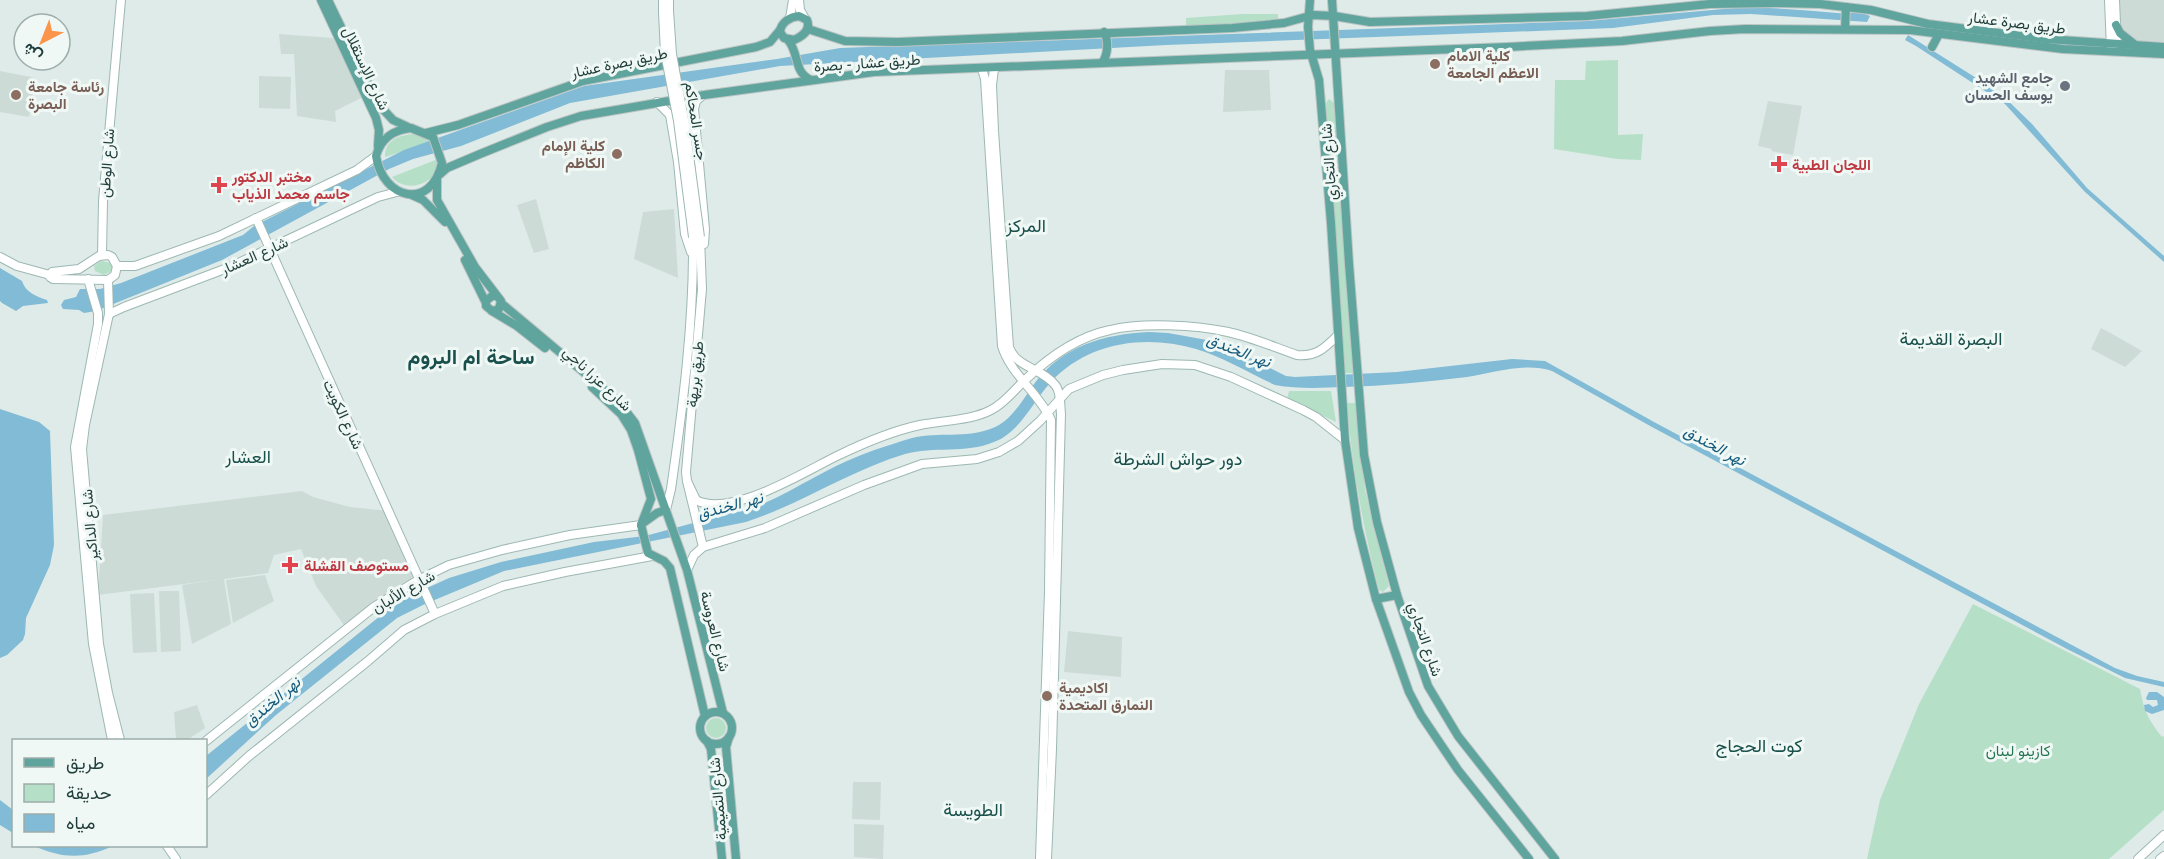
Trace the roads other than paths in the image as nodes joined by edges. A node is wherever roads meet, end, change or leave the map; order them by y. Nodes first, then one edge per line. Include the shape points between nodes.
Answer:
1 (121, 0) edge
2 (321, 0) edge
3 (328, 0) edge
4 (663, 0) edge
5 (669, 0) edge
6 (793, 0) edge
7 (800, 0) edge
8 (1310, 0) edge
9 (1332, 0) edge
10 (2109, 0) edge
11 (2115, 0) edge
12 (1608, 7) dead end
13 (1846, 9) junction
14 (666, 11) junction
15 (1617, 14) junction
16 (1308, 16) junction
17 (804, 17) junction
18 (790, 18) junction
19 (1334, 20) junction
20 (2116, 25) junction
21 (1845, 27) junction
22 (808, 29) junction
23 (780, 30) junction
24 (1104, 32) junction
25 (1939, 34) junction
26 (788, 40) junction
27 (2138, 46) junction
28 (1932, 47) dead end
29 (2164, 47) edge
30 (2114, 49) junction
31 (1336, 50) junction
32 (1311, 53) junction
33 (2164, 54) edge
34 (1102, 63) junction
35 (982, 69) junction
36 (994, 69) junction
37 (811, 80) junction
38 (704, 95) junction
39 (1320, 98) junction
40 (1337, 98) junction
41 (657, 102) junction
42 (411, 128) junction
43 (429, 135) junction
44 (376, 155) junction
45 (438, 177) junction
46 (393, 189) junction
47 (408, 194) junction
48 (258, 221) junction
49 (998, 228) junction
50 (696, 237) joint
51 (268, 246) junction
52 (102, 255) junction
53 (0, 257) edge
54 (697, 261) junction
55 (117, 266) junction
56 (50, 275) junction
57 (108, 282) junction
58 (89, 283) junction
59 (1003, 298) junction
60 (499, 299) junction
61 (489, 307) junction
62 (109, 313) junction
63 (1338, 335) junction
64 (1038, 371) junction
65 (1024, 381) junction
66 (1060, 398) junction
67 (1045, 408) junction
68 (1029, 431) junction
69 (1052, 436) junction
70 (1345, 440) junction
71 (81, 480) junction
72 (687, 481) junction
73 (666, 510) junction
74 (641, 529) junction
75 (703, 547) junction
76 (649, 553) junction
77 (682, 556) joint
78 (687, 570) junction
79 (420, 581) junction
80 (1397, 596) junction
81 (1376, 599) junction
82 (434, 612) junction
83 (723, 713) junction
84 (705, 716) junction
85 (729, 737) junction
86 (112, 739) edge
87 (120, 739) edge
88 (207, 740) edge
89 (707, 741) junction
90 (1048, 754) junction
91 (207, 794) edge
92 (2164, 835) edge
93 (2164, 856) edge
94 (722, 859) edge
95 (736, 859) edge
96 (1040, 859) edge
97 (1047, 859) edge
98 (1529, 859) edge
99 (1555, 859) edge
100 (2138, 859) edge
101 (2160, 859) edge

1 - 52 main road, شارع الوطن via 103,201
2 - 44 main road, شارع الإستقلال via 376,118
3 - 42 main road, شارع الإستقلال via 378,104 393,120
4 - 14 main road
5 - 14 main road
6 - 18 main road
7 - 17 main road
8 - 16 main road, شارع التجاري
9 - 19 main road, شارع التجاري
10 - 30 main road
11 - 20 main road
12 - 15 main road
13 - 15 main road, طريق بصرة عشار via 1820,4 1738,3
13 - 21 main road
13 - 30 main road, طريق بصرة عشار via 1871,10 1938,26
14 - 50 main road, جسر المحاكم, bridge via 665,53
15 - 19 main road, طريق بصرة عشار
16 - 19 main road, طريق بصرة عشار
16 - 24 main road, طريق بصرة عشار via 1284,23 1232,28
16 - 32 main road, شارع التجاري
17 - 18 main road
17 - 22 main road
18 - 23 main road
19 - 31 main road, شارع التجاري
20 - 27 main road via 2120,33
20 - 30 main road
21 - 25 main road, طريق عشار - بصرة
21 - 31 main road, طريق عشار - بصرة via 1710,30 1622,41
22 - 24 main road, طريق بصرة عشار via 862,42
22 - 26 main road
23 - 26 main road
23 - 43 main road, طريق بصرة عشار via 763,45 583,81
24 - 34 main road via 1107,53
25 - 28 main road
25 - 30 main road, طريق عشار - بصرة via 2063,49
26 - 37 main road via 801,73
27 - 29 main road, طريق بصرة عشار
27 - 30 main road, طريق بصرة عشار
30 - 33 main road
31 - 32 main road, طريق عشار - بصرة
31 - 40 main road, شارع التجاري
32 - 34 main road, طريق عشار - بصرة
32 - 39 main road, شارع التجاري
34 - 36 main road, طريق عشار - بصرة
35 - 36 main road, طريق عشار - بصرة
35 - 37 main road, طريق عشار - بصرة via 874,72
35 - 49 main road
36 - 49 main road
37 - 38 main road, طريق عشار - بصرة
38 - 41 main road, طريق عشار - بصرة
38 - 54 main road via 696,101 694,109 705,229
39 - 40 main road via 1328,94
39 - 63 main road, شارع التجاري
40 - 80 main road, شارع التجاري via 1368,481
41 - 45 main road, طريق عشار - بصرة via 553,125 447,168
41 - 54 main road via 670,115 685,234
42 - 43 main road
42 - 44 main road via 391,133
43 - 45 main road via 442,163
44 - 46 main road
44 - 48 main road, شارع العشار via 357,170
45 - 47 main road via 428,189
45 - 60 main road, شارع عزرا ناجي via 437,200 475,267
46 - 47 main road
46 - 51 main road, شارع العشار
47 - 61 main road via 423,200 446,222
48 - 51 main road, شارع الكويت
48 - 55 main road, شارع العشار via 169,256 135,266
49 - 59 main road
50 - 54 main road, طريق بريهة
51 - 62 main road, شارع العشار via 230,267
51 - 79 main road, شارع الكويت
52 - 55 main road via 112,257
52 - 56 main road via 83,267
53 - 56 main road
54 - 72 main road, طريق بريهة via 701,307
54 - 73 main road, طريق بريهة via 672,489
55 - 57 main road
56 - 58 main road via 53,279
57 - 58 main road
57 - 62 main road, شارع الداكير
58 - 71 main road, شارع الداكير via 98,313 76,438
59 - 64 main road via 1011,351 1019,362
59 - 65 main road via 1005,358
60 - 61 main road via 489,297
60 - 61 main road via 499,309
60 - 73 main road, شارع عزرا ناجي via 627,411 635,423
61 - 74 main road, شارع عزرا ناجي via 594,388 621,414 634,440 650,494
62 - 71 main road, شارع الداكير via 83,436
63 - 64 main road via 1324,349 1305,356 1227,332 1177,326 1121,327 1080,340 1054,355
63 - 70 main road, شارع التجاري
64 - 65 main road
64 - 66 main road via 1056,386
65 - 67 main road
65 - 72 main road via 986,412 886,434 759,495 706,504 696,500
66 - 67 main road
66 - 70 main road via 1077,385 1113,372 1141,366 1195,365 1304,410
66 - 90 main road
67 - 68 main road
67 - 69 main road
68 - 69 main road via 1041,427
68 - 75 main road via 990,455 922,464 765,528
69 - 90 main road
70 - 81 main road via 1358,528
71 - 86 main road, شارع الداكير via 93,645
71 - 87 main road, شارع الداكير via 99,644
72 - 75 main road, طريق بريهة
73 - 74 main road via 657,513
73 - 77 main road, شارع عزرا ناجي
74 - 76 main road
74 - 79 main road, شارع الألبان via 579,534 501,550 449,565
75 - 78 main road
76 - 82 main road via 503,586
76 - 84 main road, شارع العروسة via 670,568
77 - 78 main road, شارع العروسة
78 - 83 main road, شارع العروسة
79 - 82 main road, شارع الكويت
79 - 88 main road, شارع الألبان via 374,607
80 - 81 main road
80 - 99 main road, شارع التجاري via 1428,686 1443,715
81 - 98 main road via 1421,716 1458,770
82 - 91 main road via 404,630
83 - 84 main road
83 - 85 main road via 732,725
84 - 89 main road via 700,728
85 - 89 main road via 720,743
85 - 95 main road, شارع التميمية via 726,747
89 - 94 main road, شارع التميمية via 711,748
90 - 96 main road
90 - 97 main road
92 - 100 main road
93 - 101 main road

